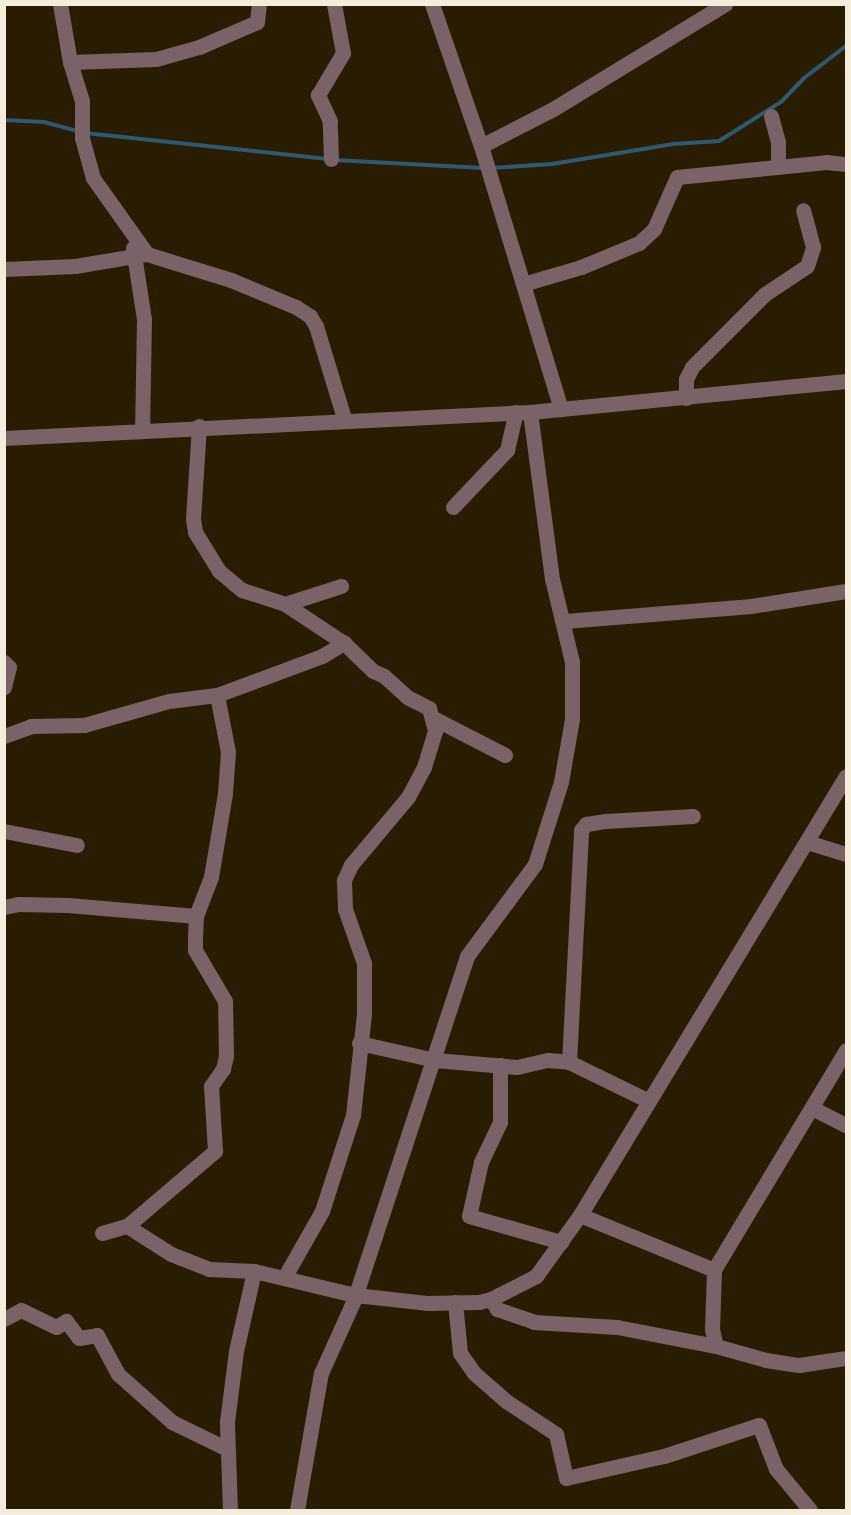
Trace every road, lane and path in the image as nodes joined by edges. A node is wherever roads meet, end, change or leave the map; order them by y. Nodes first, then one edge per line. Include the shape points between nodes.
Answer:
1 (60, 4) edge
2 (258, 4) edge
3 (334, 4) edge
4 (432, 4) edge
5 (725, 4) edge
6 (70, 62) junction
7 (771, 116) dead end
8 (481, 146) junction
9 (331, 159) dead end
10 (846, 164) edge
11 (778, 167) junction
12 (803, 210) dead end
13 (141, 254) junction
14 (4, 269) edge
15 (523, 284) junction
16 (846, 381) edge
17 (686, 398) junction
18 (561, 409) junction
19 (523, 412) junction
20 (344, 418) junction
21 (200, 426) junction
22 (142, 429) junction
23 (4, 438) edge
24 (453, 507) dead end
25 (340, 586) dead end
26 (846, 591) edge
27 (285, 604) junction
28 (565, 621) junction
29 (344, 643) junction
30 (4, 662) edge
31 (4, 687) edge
32 (217, 695) junction
33 (433, 718) junction
34 (5, 734) edge
35 (505, 755) dead end
36 (846, 776) edge
37 (693, 816) dead end
38 (4, 831) edge
39 (807, 842) junction
40 (77, 845) dead end
41 (846, 854) edge
42 (4, 907) edge
43 (196, 916) junction
44 (359, 1043) junction
45 (846, 1050) edge
46 (435, 1060) junction
47 (569, 1062) junction
48 (500, 1065) junction
49 (649, 1101) junction
50 (812, 1108) junction
51 (846, 1125) edge
52 (580, 1215) junction
53 (127, 1226) junction
54 (102, 1233) dead end
55 (561, 1242) junction
56 (714, 1270) junction
57 (254, 1271) junction
58 (284, 1278) junction
59 (355, 1295) junction
60 (491, 1299) junction
61 (455, 1302) junction
62 (4, 1319) edge
63 (716, 1346) junction
64 (846, 1358) edge
65 (227, 1449) junction
66 (230, 1510) edge
67 (297, 1510) edge
68 (810, 1510) edge

1 - 6 street
2 - 6 street via 257,22 199,47 156,59
3 - 9 street via 343,52 318,95 330,121
4 - 8 street
5 - 8 street via 553,110
6 - 13 street via 82,100 82,138 93,177
7 - 11 street via 778,142
8 - 15 street
10 - 11 street
11 - 15 street via 677,177 654,229 639,243 581,267
12 - 17 street via 813,247 807,266 765,294 692,367 686,379
13 - 14 street via 75,266
13 - 20 street via 231,280 310,316
13 - 22 street via 133,263 144,319
15 - 18 street
16 - 17 street
17 - 18 street
18 - 19 street
19 - 20 street
19 - 24 street via 507,450
19 - 28 street via 552,579
20 - 21 street
21 - 22 street
21 - 27 street via 195,532 230,583
22 - 23 street
25 - 27 street
26 - 28 street via 751,606
27 - 29 street
28 - 46 street via 572,662 572,719 548,832 536,864 467,956
29 - 32 street via 322,656
29 - 33 street via 407,698 429,708
30 - 31 street via 9,667
32 - 34 street via 169,701 84,725 31,726
32 - 43 street via 228,752 225,793 211,877
33 - 35 street
33 - 44 street via 435,731 418,782 351,865 344,880 345,909 364,963
36 - 39 street
37 - 47 street via 606,821 586,824 581,830
38 - 40 street
39 - 41 street
39 - 49 street
42 - 43 street via 79,906
43 - 53 street via 195,950 225,1000 226,1056 223,1069 211,1086 215,1151
44 - 46 street
44 - 58 street via 347,1144 337,1155 322,1211
45 - 50 street
46 - 48 street
46 - 59 street
47 - 48 street
47 - 49 street
48 - 55 street via 500,1122 481,1162 469,1216
49 - 52 street
50 - 51 street
50 - 56 street
52 - 55 street
52 - 56 street
53 - 54 street
53 - 57 street via 189,1262 209,1269
55 - 60 street via 536,1275
56 - 63 street via 712,1329
57 - 58 street
57 - 65 street via 236,1351
58 - 59 street
59 - 61 street
59 - 67 street via 321,1373
60 - 61 street
60 - 63 street via 497,1309 534,1322 617,1327
61 - 68 street via 460,1353 474,1373 506,1401 556,1434 566,1478 664,1456 759,1425 776,1469
62 - 65 street via 21,1310 56,1327 66,1321 79,1338 97,1335 118,1374 171,1422
63 - 64 street via 799,1365
65 - 66 street

